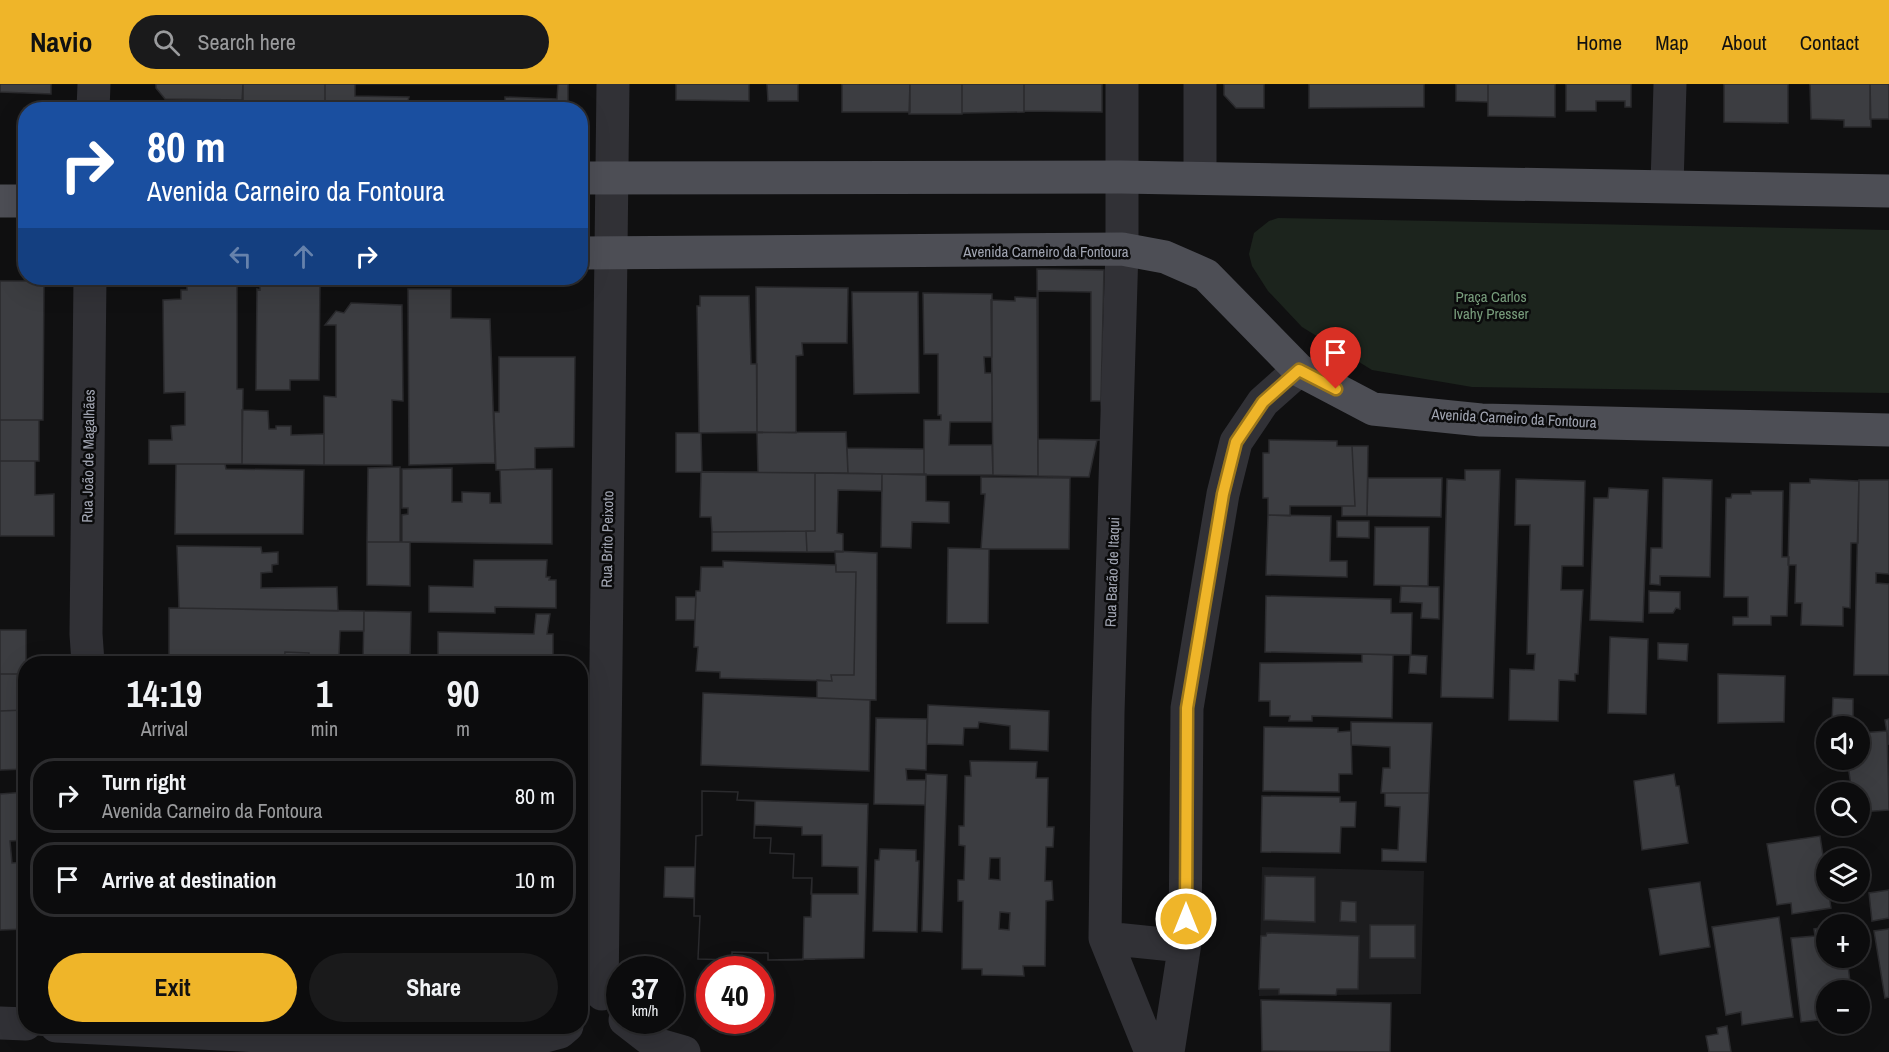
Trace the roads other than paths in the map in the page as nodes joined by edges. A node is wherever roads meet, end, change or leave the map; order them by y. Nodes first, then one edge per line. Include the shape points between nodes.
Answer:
1 (94, 84) edge
2 (613, 84) edge
3 (1122, 84) edge
4 (1200, 84) edge
5 (1670, 84) edge
6 (93, 102) edge
7 (1120, 177) junction
8 (596, 178) edge
9 (1200, 178) junction
10 (1667, 185) junction
11 (1889, 191) edge
12 (0, 201) edge
13 (18, 201) edge
14 (1122, 249) junction
15 (596, 254) edge
16 (90, 285) edge
17 (1299, 370) junction
18 (1889, 430) edge
19 (87, 648) edge
20 (1105, 938) junction
21 (1185, 943) junction
22 (601, 1007) edge
23 (0, 1023) edge
24 (18, 1024) edge
25 (217, 1034) edge
26 (553, 1034) edge
27 (643, 1034) edge
28 (383, 1047) edge
29 (684, 1052) edge
30 (1151, 1052) edge
31 (1168, 1052) edge

1 - 6 street
2 - 8 street, Rua Brito Peixoto
3 - 7 street, Rua Barão de Itaqui
4 - 9 street
5 - 10 street
7 - 8 main road
7 - 9 main road
7 - 14 street, Rua Barão de Itaqui
8 - 15 street, Rua Brito Peixoto
9 - 10 main road
10 - 11 main road
12 - 13 main road
14 - 15 main road, Avenida Carneiro da Fontoura
14 - 17 main road, Avenida Carneiro da Fontoura via 1165,257 1206,275
14 - 20 street, Rua Barão de Itaqui
15 - 22 street, Rua Brito Peixoto
16 - 19 street, Rua João de Magalhães
17 - 18 main road, Avenida Carneiro da Fontoura via 1373,409 1480,420
17 - 21 street via 1263,402 1236,442 1223,494 1187,708
20 - 21 street
20 - 30 street, Rua Barão de Itaqui
21 - 31 street
23 - 24 street
25 - 28 street
26 - 28 street via 516,1044
27 - 29 street via 656,1044

